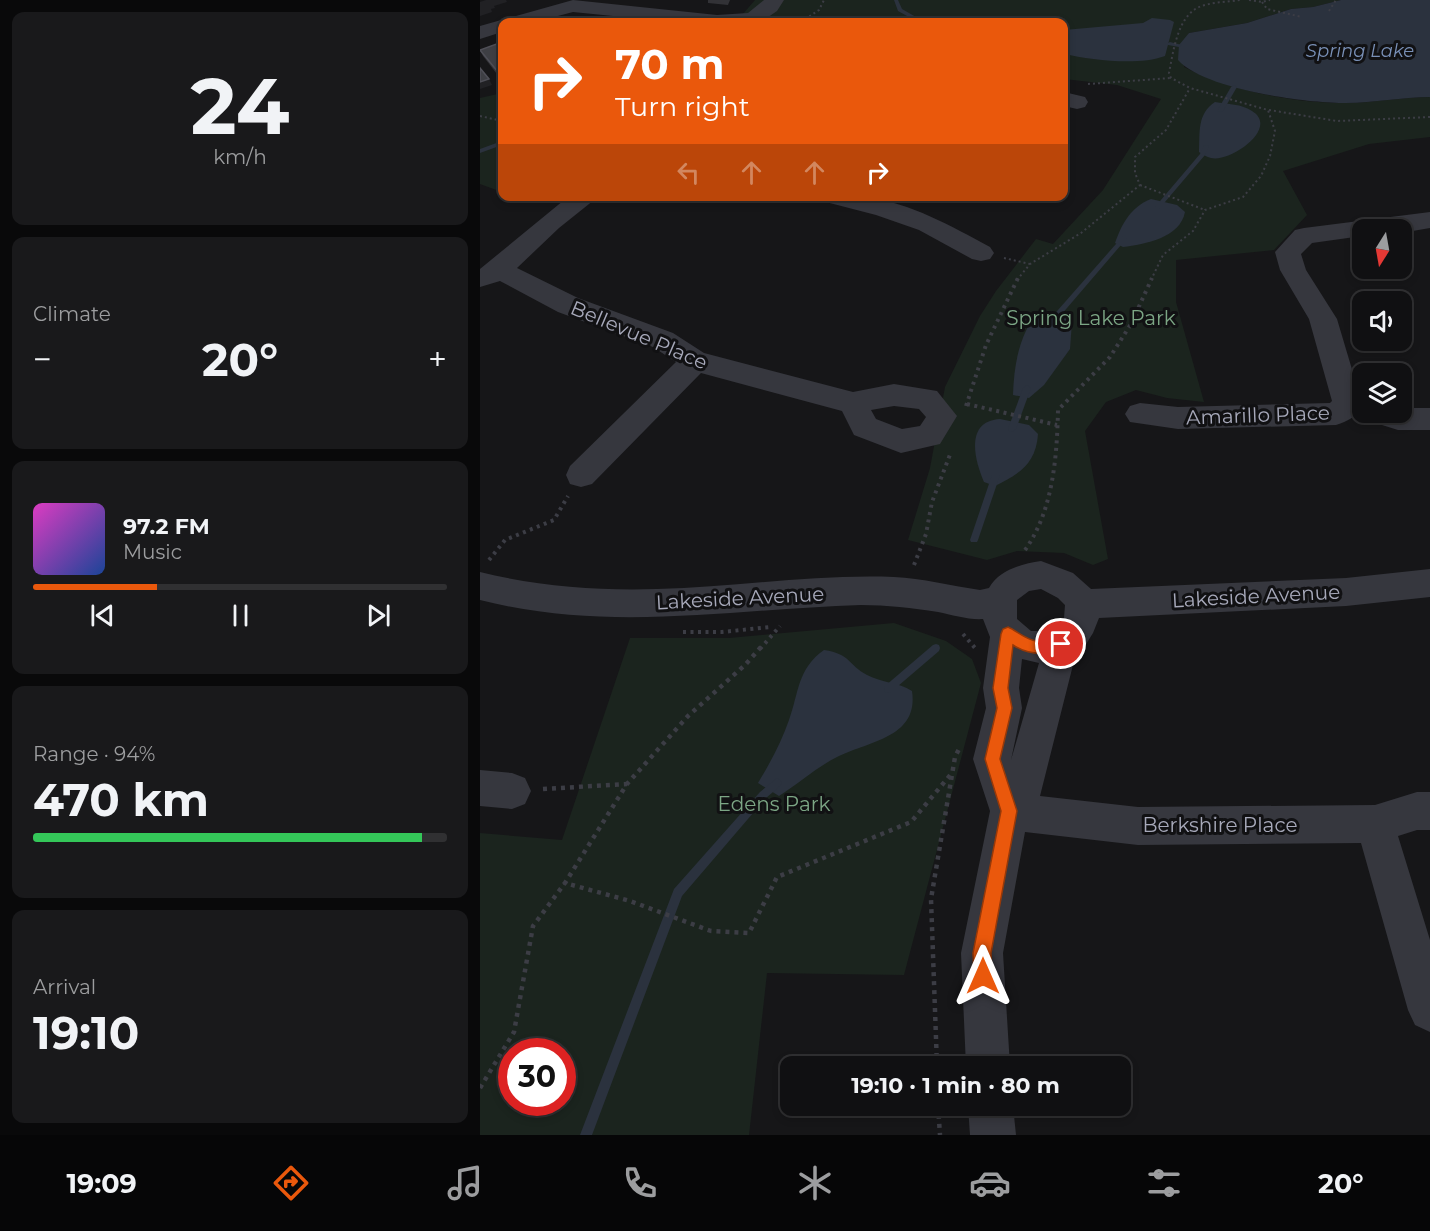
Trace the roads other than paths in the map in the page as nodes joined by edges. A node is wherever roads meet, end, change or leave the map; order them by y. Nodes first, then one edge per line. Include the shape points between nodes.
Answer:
1 (774, 0) edge
2 (576, 3) edge
3 (526, 18) edge
4 (694, 18) edge
5 (754, 18) edge
6 (498, 27) edge
7 (480, 33) edge
8 (579, 201) edge
9 (851, 201) edge
10 (1430, 220) edge
11 (981, 253) dead end
12 (490, 275) edge
13 (695, 361) junction
14 (1352, 399) edge
15 (853, 403) dead end
16 (1352, 408) edge
17 (1140, 414) dead end
18 (1412, 419) edge
19 (1430, 419) edge
20 (581, 475) road end
21 (483, 575) edge
22 (1430, 583) edge
23 (1000, 599) junction
24 (1076, 621) junction
25 (992, 642) junction
26 (1009, 811) junction
27 (1430, 811) edge
28 (1375, 824) junction
29 (1430, 1010) edge
30 (987, 1056) edge
31 (992, 1116) edge
32 (993, 1135) edge

1 - 5 street
2 - 3 street
2 - 4 street
6 - 7 street
8 - 12 street
9 - 11 street via 928,224
10 - 14 street, Amarillo Place via 1305,236 1288,252 1293,270 1323,319
12 - 13 street, Bellevue Place via 663,340
13 - 15 street, Bellevue Place
13 - 20 street
16 - 17 street, Amarillo Place via 1315,416 1178,418
18 - 19 street
21 - 23 street, Lakeside Avenue via 512,594 584,601 655,604 860,591 897,591 980,605
22 - 24 street, Lakeside Avenue
23 - 24 street via 1015,581 1041,575 1066,584 1076,593
23 - 25 street via 1000,619
24 - 25 street via 1048,647
24 - 26 street via 1057,661 1022,793
25 - 26 street via 1004,708 992,759
26 - 28 street, Berkshire Place via 1138,826
26 - 30 street via 982,953
27 - 28 street, Berkshire Place via 1417,810
28 - 29 street
31 - 32 street

